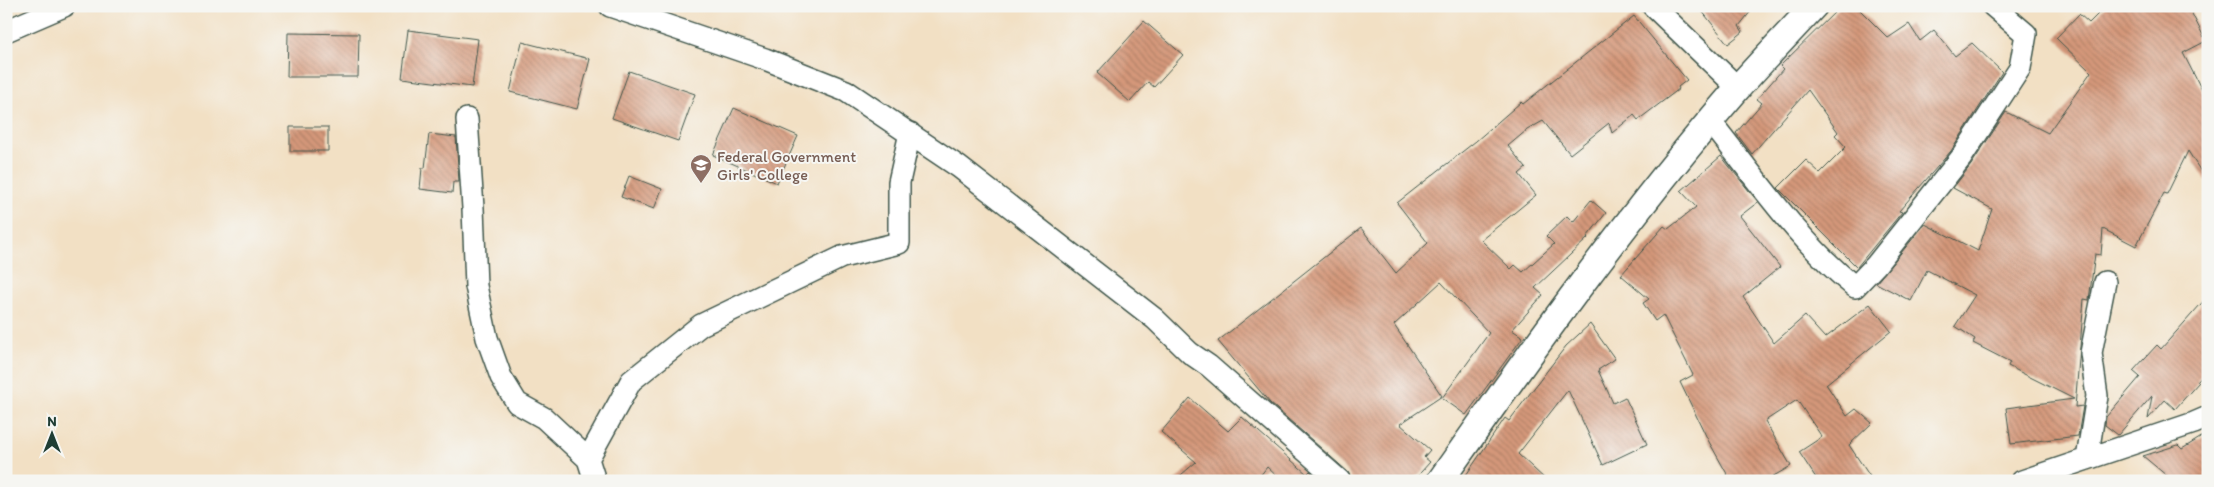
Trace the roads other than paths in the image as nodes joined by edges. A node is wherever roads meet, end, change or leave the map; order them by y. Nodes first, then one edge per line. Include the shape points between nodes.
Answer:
1 (64, 6) edge
2 (610, 6) edge
3 (1653, 6) edge
4 (1814, 6) edge
5 (1993, 6) edge
6 (6, 30) edge
7 (1738, 88) junction
8 (467, 119) dead end
9 (1710, 121) junction
10 (910, 133) junction
11 (2105, 282) dead end
12 (2208, 417) edge
13 (588, 459) junction
14 (2087, 459) junction
15 (595, 481) edge
16 (1340, 481) edge
17 (1440, 481) edge
18 (2022, 481) edge

1 - 6 street
2 - 10 street via 766,59 846,91
3 - 7 street
4 - 7 street
5 - 9 street via 2026,34 2020,68 1961,158 1855,287 1803,238
7 - 9 street
8 - 13 street via 476,286 487,338 501,377 517,402 544,418
9 - 17 street via 1541,338
10 - 13 street via 899,182 899,243 842,257 701,325 631,381
10 - 16 street via 1155,319 1190,353
11 - 14 street via 2091,353 2097,396
12 - 14 street
13 - 15 street
14 - 18 street

